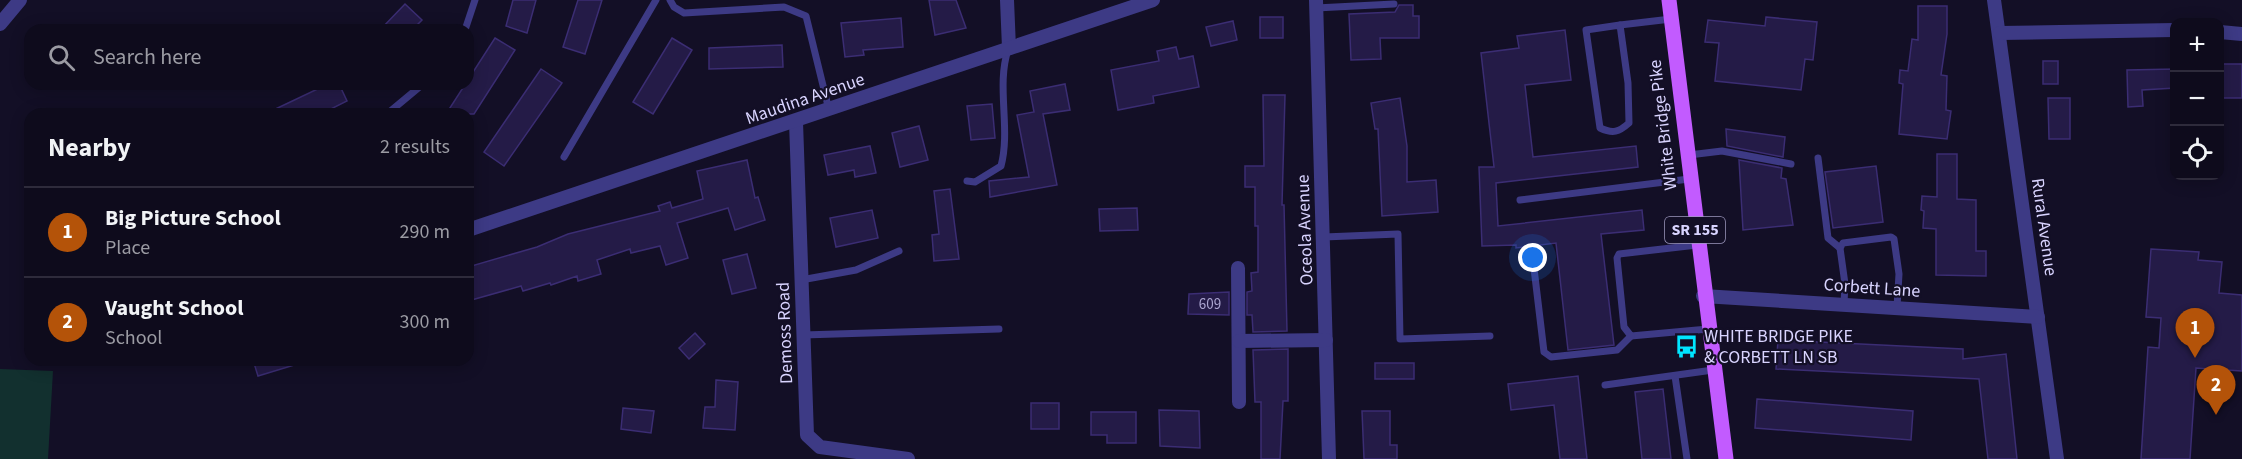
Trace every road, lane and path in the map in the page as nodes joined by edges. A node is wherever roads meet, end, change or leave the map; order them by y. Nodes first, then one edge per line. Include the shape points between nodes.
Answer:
1 (20, 0) edge
2 (476, 0) edge
3 (656, 0) edge
4 (670, 0) edge
5 (1007, 0) edge
6 (1153, 0) edge
7 (1669, 0) edge
8 (1994, 0) edge
9 (1316, 4) edge
10 (1394, 4) dead end
11 (1671, 19) junction
12 (0, 24) edge
13 (467, 24) edge
14 (1620, 25) junction
15 (2170, 30) edge
16 (2224, 32) edge
17 (2000, 33) junction
18 (2242, 34) edge
19 (1009, 48) junction
20 (416, 90) edge
21 (394, 108) edge
22 (829, 111) junction
23 (796, 122) junction
24 (1686, 155) junction
25 (564, 157) dead end
26 (1818, 158) dead end
27 (1791, 164) dead end
28 (1689, 179) junction
29 (967, 181) dead end
30 (1520, 200) dead end
31 (474, 228) edge
32 (1323, 237) junction
33 (1697, 245) junction
34 (1840, 248) junction
35 (899, 250) dead end
36 (1533, 260) dead end
37 (1238, 268) dead end
38 (801, 280) junction
39 (1704, 296) junction
40 (1844, 303) junction
41 (1897, 307) junction
42 (2038, 317) junction
43 (1708, 328) junction
44 (999, 329) dead end
45 (803, 335) junction
46 (1490, 336) dead end
47 (1631, 336) junction
48 (1326, 340) junction
49 (1239, 341) junction
50 (1713, 370) junction
51 (1675, 376) junction
52 (1605, 385) dead end
53 (1239, 402) dead end
54 (908, 459) edge
55 (1329, 459) edge
56 (1686, 459) edge
57 (1726, 459) edge
58 (2057, 459) edge

1 - 12 street
2 - 13 lane
3 - 25 lane
4 - 22 lane via 684,13 784,7 806,15
5 - 19 street
6 - 19 street, Maudina Avenue
7 - 11 main road, White Bridge Pike / SR 155
8 - 17 street, Rural Avenue
9 - 10 lane
9 - 32 street, Oceola Avenue
11 - 14 lane
11 - 24 main road, White Bridge Pike / SR 155
14 - 14 lane via 1586,30 1600,128 1610,132 1619,132 1629,123
15 - 17 street
16 - 18 street
17 - 42 street, Rural Avenue
19 - 22 street, Maudina Avenue
19 - 29 lane via 1005,61 1001,166 975,182
20 - 21 lane
22 - 23 street, Maudina Avenue
23 - 31 street, Maudina Avenue
23 - 38 street, Demoss Road
24 - 27 lane via 1722,151
24 - 28 main road, White Bridge Pike / SR 155
26 - 34 lane via 1828,238
28 - 30 lane
28 - 33 main road, White Bridge Pike / SR 155
32 - 46 lane via 1398,234 1400,339
32 - 48 street, Oceola Avenue
33 - 39 main road, White Bridge Pike / SR 155
33 - 47 lane via 1619,254 1624,327
34 - 40 lane
34 - 41 lane via 1843,243 1894,239 1899,274
35 - 38 lane via 856,270
36 - 47 lane via 1547,355 1617,350
37 - 49 street
38 - 45 street, Demoss Road
39 - 40 street, Corbett Lane
39 - 43 main road, White Bridge Pike / SR 155
40 - 41 street, Corbett Lane
41 - 42 street, Corbett Lane
42 - 58 street, Rural Avenue
43 - 47 lane
43 - 50 main road, White Bridge Pike / SR 155
44 - 45 lane
45 - 54 street, Demoss Road via 807,435 820,447
48 - 49 street
48 - 55 street, Oceola Avenue
49 - 53 street
50 - 51 lane
50 - 57 main road, White Bridge Pike / SR 155
51 - 52 lane
51 - 56 lane

